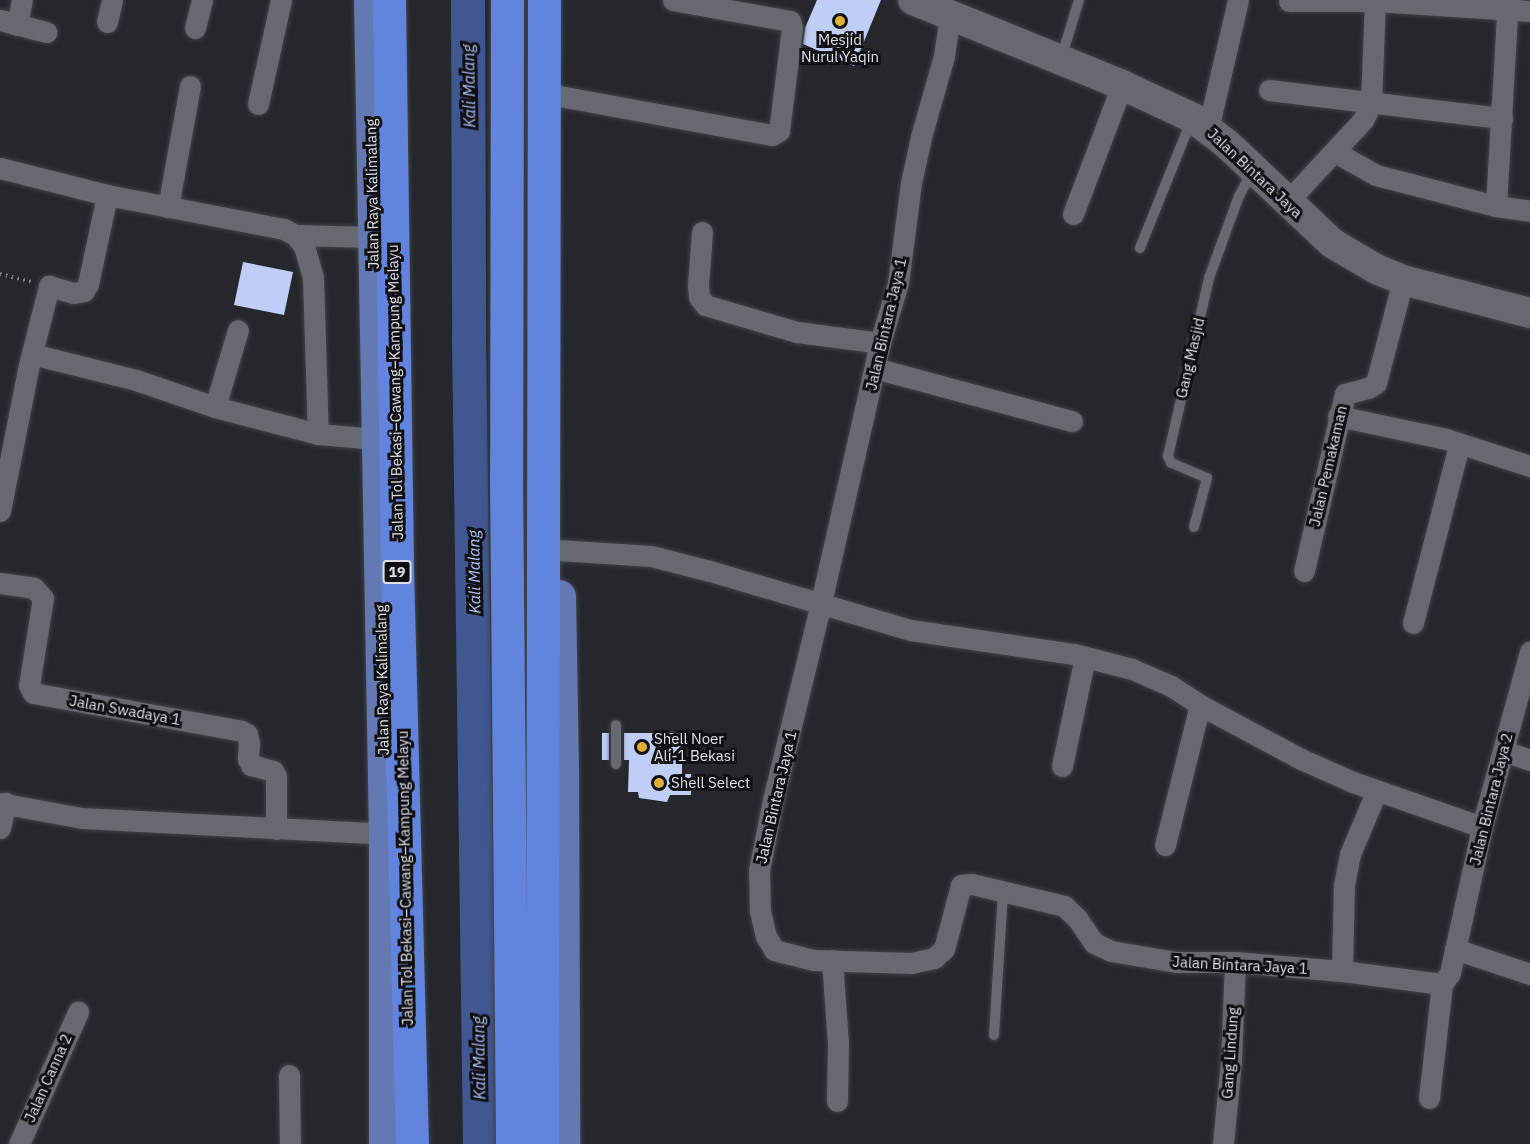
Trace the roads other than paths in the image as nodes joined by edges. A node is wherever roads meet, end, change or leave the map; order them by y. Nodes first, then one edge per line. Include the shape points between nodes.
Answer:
1 (22, 0) edge
2 (112, 0) edge
3 (202, 0) edge
4 (281, 0) edge
5 (370, 0) edge
6 (389, 0) edge
7 (507, 0) edge
8 (544, 0) edge
9 (556, 0) edge
10 (673, 0) edge
11 (913, 0) edge
12 (1079, 0) edge
13 (1238, 0) edge
14 (1375, 0) edge
15 (1289, 1) edge
16 (1407, 2) edge
17 (1507, 4) edge
18 (1530, 11) edge
19 (950, 17) junction
20 (107, 22) dead end
21 (8, 23) edge
22 (195, 28) dead end
23 (46, 32) dead end
24 (1061, 60) junction
25 (1122, 85) junction
26 (190, 86) dead end
27 (1269, 90) dead end
28 (554, 94) junction
29 (258, 104) dead end
30 (1371, 104) junction
31 (1502, 118) junction
32 (1200, 123) junction
33 (1335, 152) junction
34 (0, 168) edge
35 (1254, 170) junction
36 (107, 195) junction
37 (1287, 202) junction
38 (1496, 206) junction
39 (168, 207) junction
40 (1530, 211) edge
41 (1072, 214) dead end
42 (702, 232) dead end
43 (294, 235) junction
44 (373, 237) junction
45 (1140, 248) dead end
46 (1403, 280) junction
47 (1530, 313) edge
48 (238, 330) dead end
49 (880, 343) junction
50 (32, 354) junction
51 (875, 368) junction
52 (215, 406) junction
53 (1338, 416) junction
54 (1072, 421) dead end
55 (318, 434) junction
56 (377, 439) junction
57 (1459, 445) junction
58 (1530, 466) edge
59 (0, 511) edge
60 (1194, 527) dead end
61 (558, 550) junction
62 (1304, 571) dead end
63 (0, 583) edge
64 (821, 603) junction
65 (1413, 623) dead end
66 (1530, 651) edge
67 (1086, 657) junction
68 (1200, 705) junction
69 (616, 724) dead end
70 (1503, 751) junction
71 (1530, 760) edge
72 (616, 764) dead end
73 (1062, 766) dead end
74 (1377, 790) junction
75 (3, 803) edge
76 (1482, 827) junction
77 (0, 828) edge
78 (276, 829) junction
79 (384, 834) junction
80 (1165, 845) dead end
81 (1003, 890) junction
82 (1455, 949) junction
83 (832, 960) junction
84 (1235, 963) junction
85 (1341, 971) junction
86 (1530, 974) edge
87 (1442, 984) junction
88 (78, 1012) dead end
89 (993, 1035) dead end
90 (289, 1075) dead end
91 (1429, 1098) dead end
92 (837, 1101) dead end
93 (19, 1144) edge
94 (290, 1144) edge
95 (385, 1144) edge
96 (412, 1144) edge
97 (512, 1144) edge
98 (542, 1144) edge
99 (563, 1144) edge
100 (1223, 1144) edge

1 - 21 street
2 - 20 street
3 - 22 street
4 - 29 street
5 - 44 main road, Jalan Raya Kalimalang
6 - 96 highway, Jalan Tol Bekasi–Cawang–Kampung Melayu / 19 via 397,568
7 - 97 highway via 506,477
8 - 98 highway
9 - 28 main road
10 - 28 street via 790,21 779,130 772,135
11 - 19 street, Jalan Bintara Jaya
12 - 24 lane
13 - 32 street
14 - 15 street
14 - 16 street
14 - 30 street
16 - 17 street
17 - 18 street
17 - 31 street
19 - 24 street, Jalan Bintara Jaya
19 - 49 street, Jalan Bintara Jaya 1 via 944,56 911,183 898,283
21 - 23 street
24 - 25 street, Jalan Bintara Jaya
25 - 32 street, Jalan Bintara Jaya
25 - 41 street
26 - 39 street
27 - 30 street
28 - 61 main road
30 - 31 street
30 - 33 street via 1363,120
31 - 38 street
32 - 35 street, Jalan Bintara Jaya
32 - 45 lane
33 - 37 street
33 - 38 street via 1376,175
34 - 36 street
35 - 37 street, Jalan Bintara Jaya
35 - 60 lane, Gang Masjid via 1239,196 1209,278 1168,456 1170,462 1207,478
36 - 39 street
36 - 50 street via 88,284 84,291 73,293 49,286
37 - 46 street, Jalan Bintara Jaya via 1340,248
38 - 40 street
39 - 43 street via 284,229
42 - 49 street via 698,285 699,297 705,305 797,332
43 - 44 street
43 - 55 street via 304,246 313,278
44 - 56 main road, Jalan Raya Kalimalang
46 - 47 street, Jalan Bintara Jaya
46 - 53 street, Jalan Pemakaman via 1376,383 1345,394
48 - 52 street
49 - 51 street, Jalan Bintara Jaya 1
50 - 52 street via 136,380
50 - 59 street
51 - 54 street
51 - 64 street, Jalan Bintara Jaya 1
52 - 55 street
53 - 57 street
53 - 62 street, Jalan Pemakaman
55 - 56 street
56 - 79 main road, Jalan Raya Kalimalang
57 - 58 street
57 - 65 street
61 - 64 street via 651,556
61 - 99 main road
63 - 78 street, Jalan Swadaya 1 via 34,588 43,598 29,685 33,693 242,731 247,734 251,765 273,771 276,776
64 - 67 street via 911,630
64 - 83 street, Jalan Bintara Jaya 1 via 772,801 759,870 760,910 774,950 793,957
66 - 70 street, Jalan Bintara Jaya 2
67 - 68 street via 1132,669 1171,686
67 - 73 street
68 - 74 street via 1301,759
68 - 80 street
69 - 72 lane
70 - 71 street
70 - 76 street, Jalan Bintara Jaya 2
74 - 76 street
74 - 85 street via 1350,854 1344,885
75 - 77 street
75 - 78 street via 82,818
76 - 82 street, Jalan Bintara Jaya 2
78 - 79 street
79 - 95 main road, Jalan Raya Kalimalang
81 - 83 street, Jalan Bintara Jaya 1 via 961,885 944,949 934,958 911,963
81 - 84 street, Jalan Bintara Jaya 1 via 1064,906 1094,943 1111,951 1176,962
81 - 89 lane
82 - 86 street
82 - 87 street via 1450,973
83 - 92 street via 838,1044
84 - 85 street, Jalan Bintara Jaya 1
84 - 100 street, Gang Lindung
85 - 87 street, Jalan Bintara Jaya 1
87 - 91 street
88 - 93 street, Jalan Canna 2
90 - 94 street

